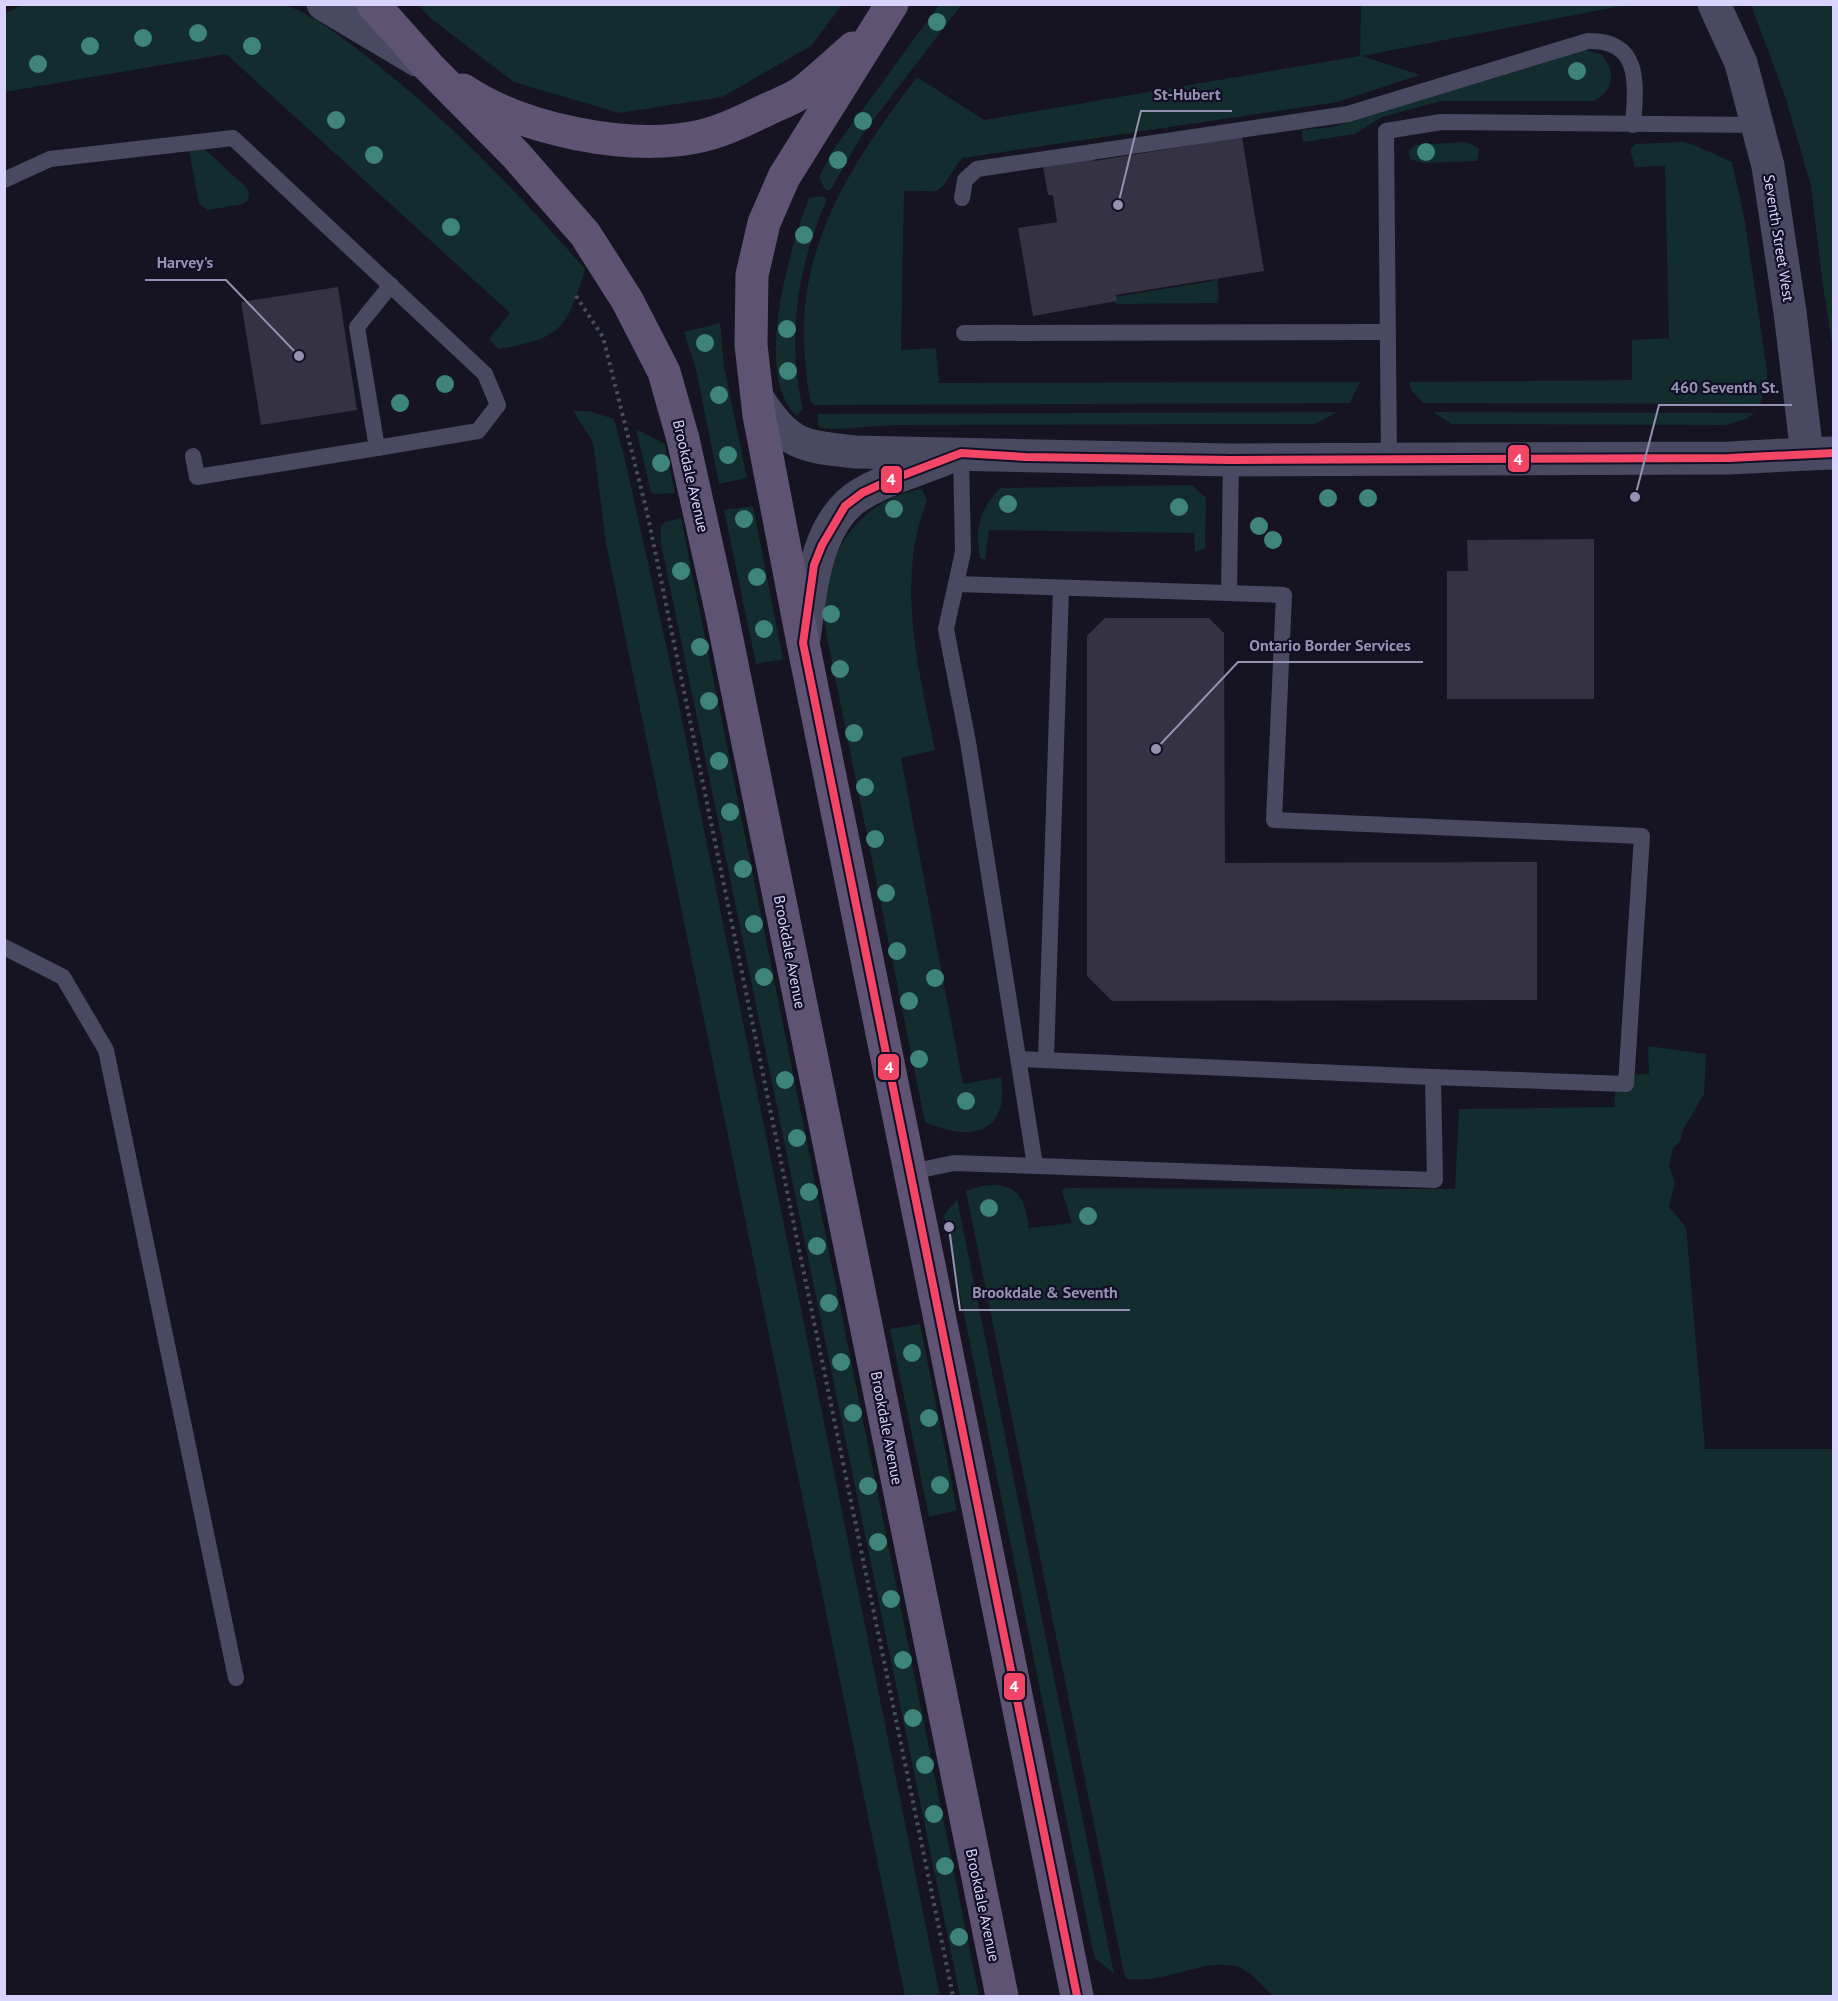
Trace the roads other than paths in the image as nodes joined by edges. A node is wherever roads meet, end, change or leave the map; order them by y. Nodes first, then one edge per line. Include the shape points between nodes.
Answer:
1 (323, 4) edge
2 (373, 4) edge
3 (1714, 4) edge
4 (887, 14) edge
5 (429, 67) junction
6 (1633, 125) junction
7 (1759, 125) junction
8 (4, 180) edge
9 (962, 198) dead end
10 (391, 285) junction
11 (1388, 332) junction
12 (964, 333) dead end
13 (758, 399) junction
14 (377, 448) junction
15 (961, 453) junction
16 (1820, 454) edge
17 (193, 456) dead end
18 (1389, 459) junction
19 (1231, 460) junction
20 (956, 584) junction
21 (1061, 588) junction
22 (1229, 593) junction
23 (803, 643) junction
24 (4, 947) edge
25 (1019, 1059) junction
26 (1046, 1060) junction
27 (1432, 1077) junction
28 (1035, 1165) junction
29 (911, 1172) junction
30 (236, 1678) dead end
31 (1002, 1996) edge
32 (1077, 1996) edge

1 - 5 street
2 - 5 main road, Brookdale Avenue
3 - 7 street, Seventh Street West via 1741,63
4 - 5 main road via 800,94 727,129 700,137 662,141 574,134 468,93
4 - 13 main road via 784,177 764,223 752,275 751,345
5 - 31 main road, Brookdale Avenue via 516,155 585,234 627,300 664,372 721,610
6 - 7 lane
6 - 9 lane via 1635,79 1628,58 1615,44 1588,41 1348,114 977,169 965,180
6 - 11 lane via 1442,122 1386,131
7 - 16 street, Seventh Street West via 1788,300
8 - 10 lane via 50,159 233,138
10 - 14 lane via 357,327
10 - 14 lane via 485,374 498,405 478,430
11 - 12 lane
11 - 18 lane
13 - 15 street via 781,430 810,447 855,452
13 - 23 main road
14 - 17 lane via 196,477
15 - 19 street
15 - 20 lane via 963,552
15 - 23 street via 879,485 845,506 814,565
16 - 18 street
18 - 19 street
19 - 22 lane
20 - 21 lane
20 - 25 lane via 946,629
21 - 22 lane
21 - 26 lane
22 - 27 lane via 1284,595 1274,820 1642,836 1626,1084
23 - 29 main road
24 - 30 lane via 63,977 106,1050
25 - 26 lane
25 - 28 lane
26 - 27 lane
27 - 28 lane via 1435,1180
28 - 29 lane via 954,1163
29 - 32 main road

